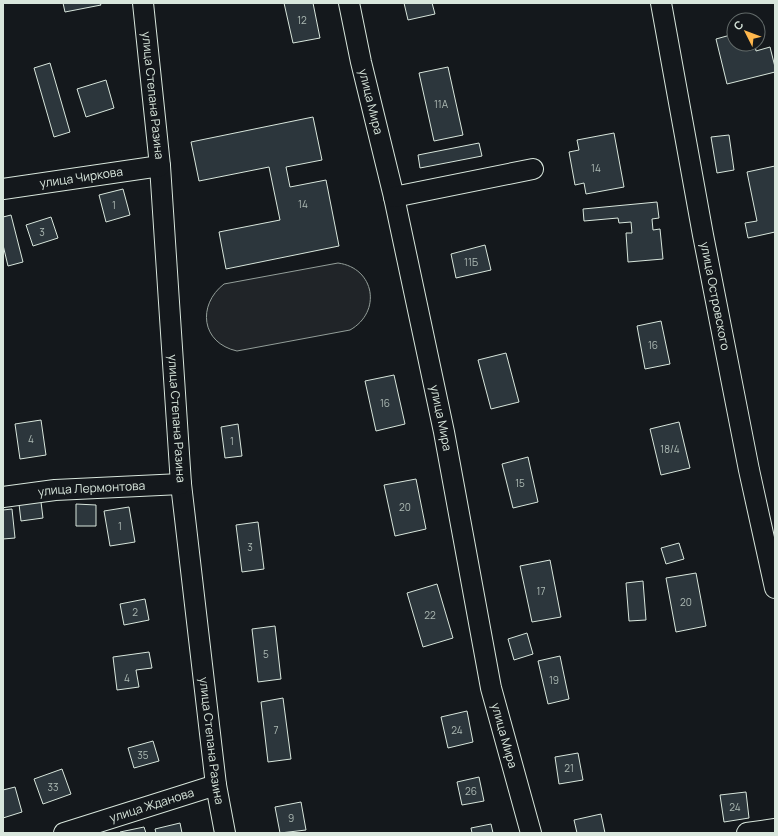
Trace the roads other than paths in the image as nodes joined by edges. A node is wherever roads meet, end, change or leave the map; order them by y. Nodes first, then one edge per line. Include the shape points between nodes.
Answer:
1 (143, 3) edge
2 (349, 3) edge
3 (661, 3) edge
4 (160, 166) junction
5 (533, 169) dead end
6 (3, 189) edge
7 (394, 197) junction
8 (181, 484) junction
9 (3, 497) edge
10 (775, 588) edge
11 (216, 785) junction
12 (775, 829) edge
13 (64, 833) edge
14 (225, 833) edge
15 (531, 833) edge
16 (747, 833) edge

1 - 4 street, улица Степана Разина
2 - 7 street, улица Мира
3 - 10 street, улица Островского via 702,235
4 - 6 street, улица Чиркова
4 - 8 street, улица Степана Разина
5 - 7 street
7 - 15 street, улица Мира via 444,432 491,688
8 - 9 street, улица Лермонтова via 55,490
8 - 11 street, улица Степана Разина
11 - 13 street, улица Жданова
11 - 14 street, улица Степана Разина
12 - 16 street

